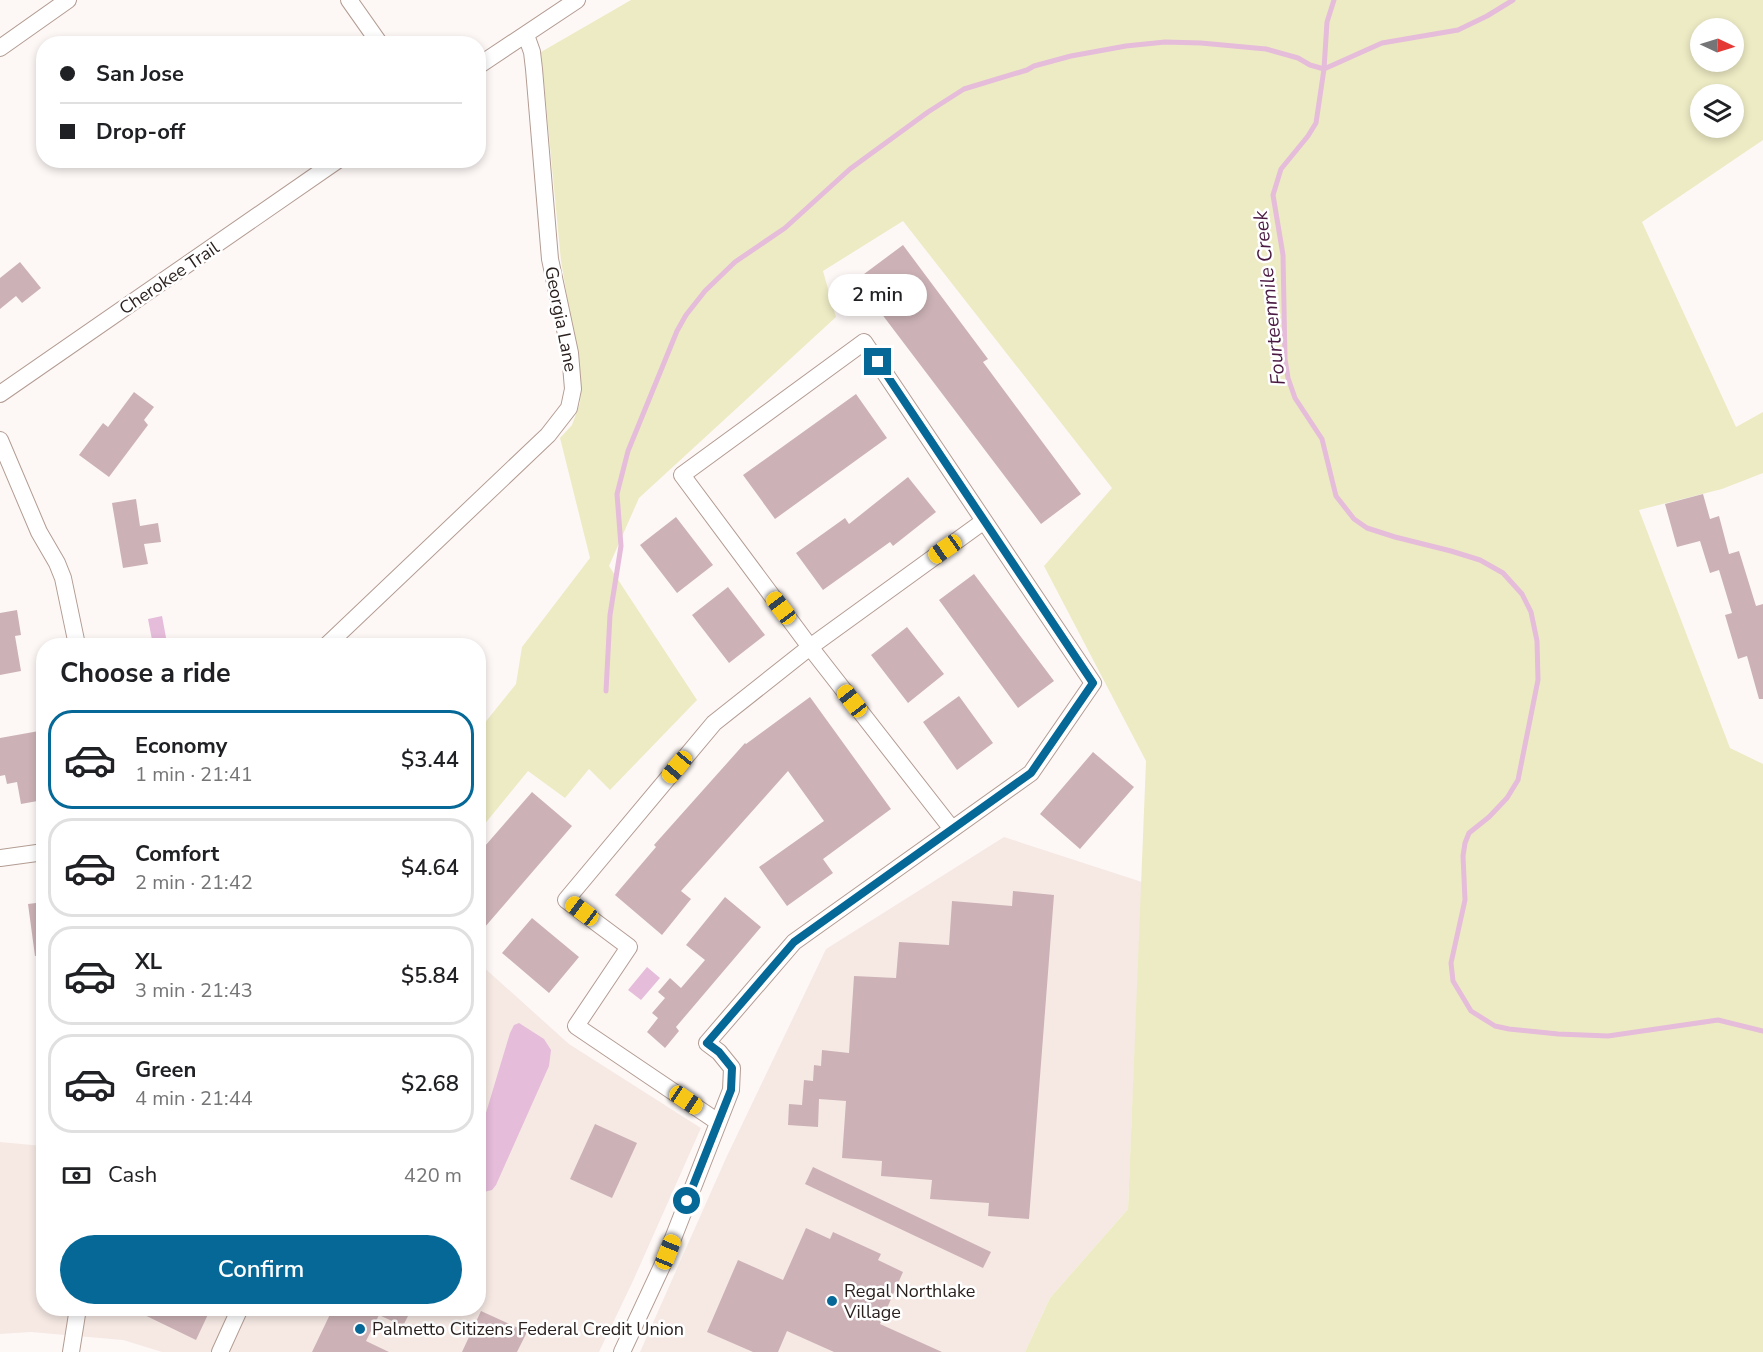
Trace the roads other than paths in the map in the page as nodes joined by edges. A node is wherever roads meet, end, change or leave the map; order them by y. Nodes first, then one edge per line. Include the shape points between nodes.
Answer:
1 (68, 0) edge
2 (349, 0) edge
3 (577, 0) edge
4 (526, 35) junction
5 (374, 36) edge
6 (0, 48) edge
7 (486, 61) edge
8 (326, 168) edge
9 (0, 394) edge
10 (0, 440) edge
11 (984, 521) junction
12 (76, 638) edge
13 (334, 638) edge
14 (810, 646) junction
15 (952, 829) junction
16 (36, 853) edge
17 (0, 858) edge
18 (718, 1122) junction
19 (77, 1316) edge
20 (236, 1316) edge
21 (71, 1352) edge
22 (220, 1352) edge
23 (622, 1352) edge

1 - 6 street
2 - 5 street
3 - 4 street
4 - 7 street
4 - 13 street, Georgia Lane via 534,69 550,259 570,353 573,389 569,408 548,435
8 - 9 street, Cherokee Trail
10 - 12 street via 63,578
11 - 14 street
11 - 14 street via 864,342 682,475
11 - 15 street via 1093,683 1031,773
14 - 15 street
14 - 18 street via 714,723 566,900 629,947 576,1026
15 - 18 street via 794,942 707,1043 732,1068 731,1090
16 - 17 street
18 - 23 street via 663,1264
19 - 21 street
20 - 22 street

